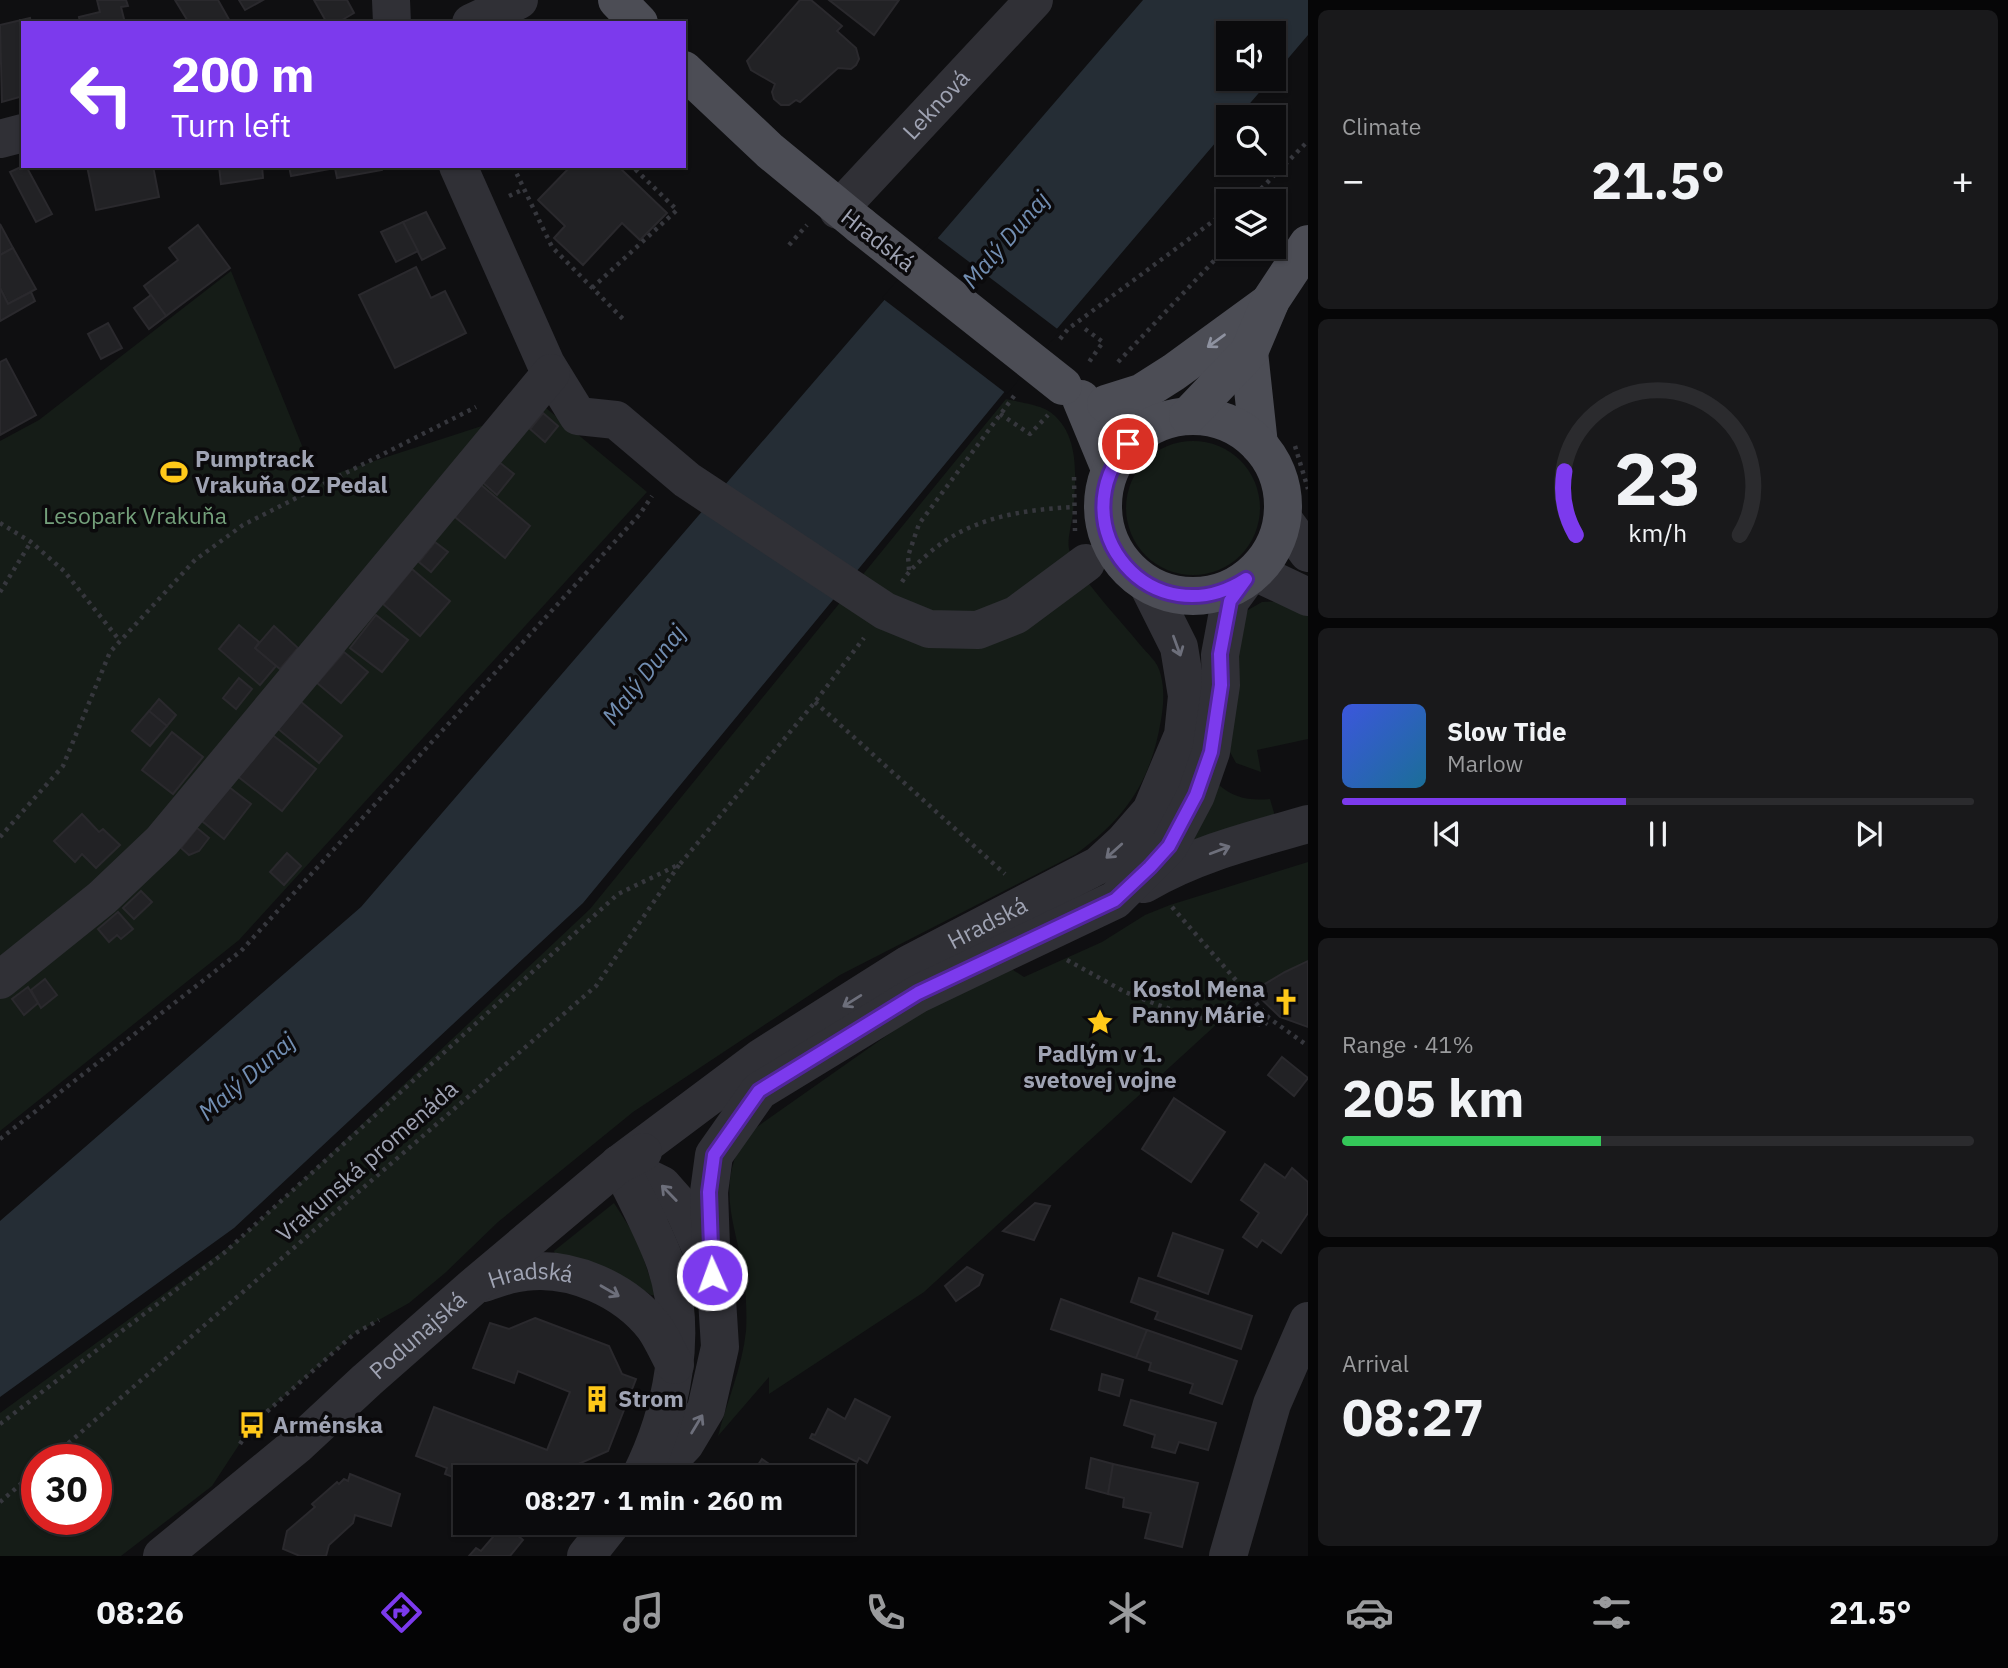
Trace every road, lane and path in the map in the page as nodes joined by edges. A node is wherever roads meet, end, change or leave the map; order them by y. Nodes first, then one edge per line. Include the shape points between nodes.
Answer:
1 (391, 0) edge
2 (519, 0) edge
3 (617, 0) edge
4 (1034, 0) edge
5 (392, 21) edge
6 (475, 21) edge
7 (637, 21) edge
8 (686, 72) edge
9 (21, 134) edge
10 (0, 139) edge
11 (1308, 141) edge
12 (459, 168) edge
13 (514, 168) edge
14 (638, 168) edge
15 (1261, 189) edge
16 (836, 219) junction
17 (1308, 244) edge
18 (789, 245) dead end
19 (1216, 259) edge
20 (592, 288) junction
21 (1271, 300) junction
22 (624, 320) dead end
23 (1085, 329) dead end
24 (1248, 352) junction
25 (1113, 367) dead end
26 (551, 373) junction
27 (1075, 391) junction
28 (479, 405) dead end
29 (1000, 414) dead end
30 (1178, 418) junction
31 (1276, 441) junction
32 (1092, 468) junction
33 (671, 486) junction
34 (1308, 489) edge
35 (1073, 507) junction
36 (1283, 519) junction
37 (0, 523) edge
38 (31, 542) junction
39 (1308, 553) edge
40 (1086, 563) joint
41 (909, 570) dead end
42 (1250, 576) junction
43 (1148, 585) junction
44 (0, 592) edge
45 (1308, 597) edge
46 (885, 611) junction
47 (120, 641) junction
48 (815, 702) junction
49 (1308, 824) edge
50 (0, 837) edge
51 (680, 864) junction
52 (1006, 875) dead end
53 (1115, 900) junction
54 (1170, 905) dead end
55 (1061, 956) dead end
56 (0, 980) edge
57 (1269, 1018) junction
58 (1308, 1046) edge
59 (759, 1091) junction
60 (0, 1139) edge
61 (619, 1164) junction
62 (712, 1275) junction
63 (474, 1286) junction
64 (1308, 1321) edge
65 (675, 1366) junction
66 (0, 1424) edge
67 (67, 1444) edge
68 (645, 1465) edge
69 (665, 1465) edge
70 (21, 1484) edge
71 (0, 1502) edge
72 (603, 1535) edge
73 (162, 1556) edge
74 (586, 1556) edge
75 (1228, 1556) edge

1 - 5 street
2 - 6 street
3 - 7 main road
4 - 16 street, Leknová
8 - 16 main road, Hradská
9 - 10 street
11 - 15 path
12 - 26 street
13 - 20 path via 552,247
14 - 20 path via 677,210
16 - 18 path
16 - 27 main road, Hradská, bridge
17 - 21 main road
19 - 25 path
20 - 22 path
21 - 24 main road
21 -> 27 main road via 1140,393
23 - 27 path via 1102,342
24 - 30 main road
24 - 31 main road
26 - 33 street via 578,416 616,419 672,469
26 - 56 street via 162,841 102,898
27 - 29 path via 1030,434
27 - 30 main road, Hradská
27 - 32 main road, Hradská
28 - 47 path via 243,525 195,560
30 - 31 main road via 1201,416
30 - 32 main road via 1139,433 1118,456
31 - 34 path
31 - 36 main road via 1271,461 1279,479
32 - 35 path
32 - 43 main road via 1109,540 1129,570
33 - 46 street
33 - 60 path via 640,514 241,951
35 - 40 path via 1074,528
35 - 41 path via 1000,515 960,530
36 - 39 street
36 - 42 main road via 1270,553
37 - 38 path
38 - 44 path
38 - 47 path via 64,571
40 - 46 street via 1016,615 978,630 929,629
42 - 43 main road via 1203,596 1169,594
42 - 45 street
42 - 53 street, Hradská via 1230,601 1220,654 1217,724 1196,795 1169,846
43 -> 61 street, Hradská via 1179,647 1187,696 1183,735 1170,770 1151,811 1124,842 1100,864 909,964 774,1050
46 - 48 path, Vrakunská promenáda
47 - 50 path via 110,652 63,766
48 - 51 path, Vrakunská promenáda
48 - 52 path
53 -> 49 street via 1170,869 1232,845
51 - 66 path via 618,894 224,1253
51 - 67 path, Vrakunská promenáda via 596,986
53 - 59 street, Hradská via 918,993
54 - 57 path
55 - 57 path via 1125,992 1198,1018 1235,1017 1264,1026
57 - 58 path
59 - 61 street, Podunajská
59 - 62 street, Hradská via 714,1155 709,1192
62 -> 61 street, Hradská via 684,1210 662,1185
61 - 63 street, Podunajská
61 - 65 street via 665,1264 675,1311
69 -> 62 street, Hradská via 685,1444 706,1409 720,1347
63 -> 65 street, Hradská via 525,1271 569,1274 591,1281 638,1309
63 - 73 street, Podunajská via 297,1445
64 - 75 street via 1272,1404
65 - 68 street via 666,1410
70 - 71 path
72 - 74 street

